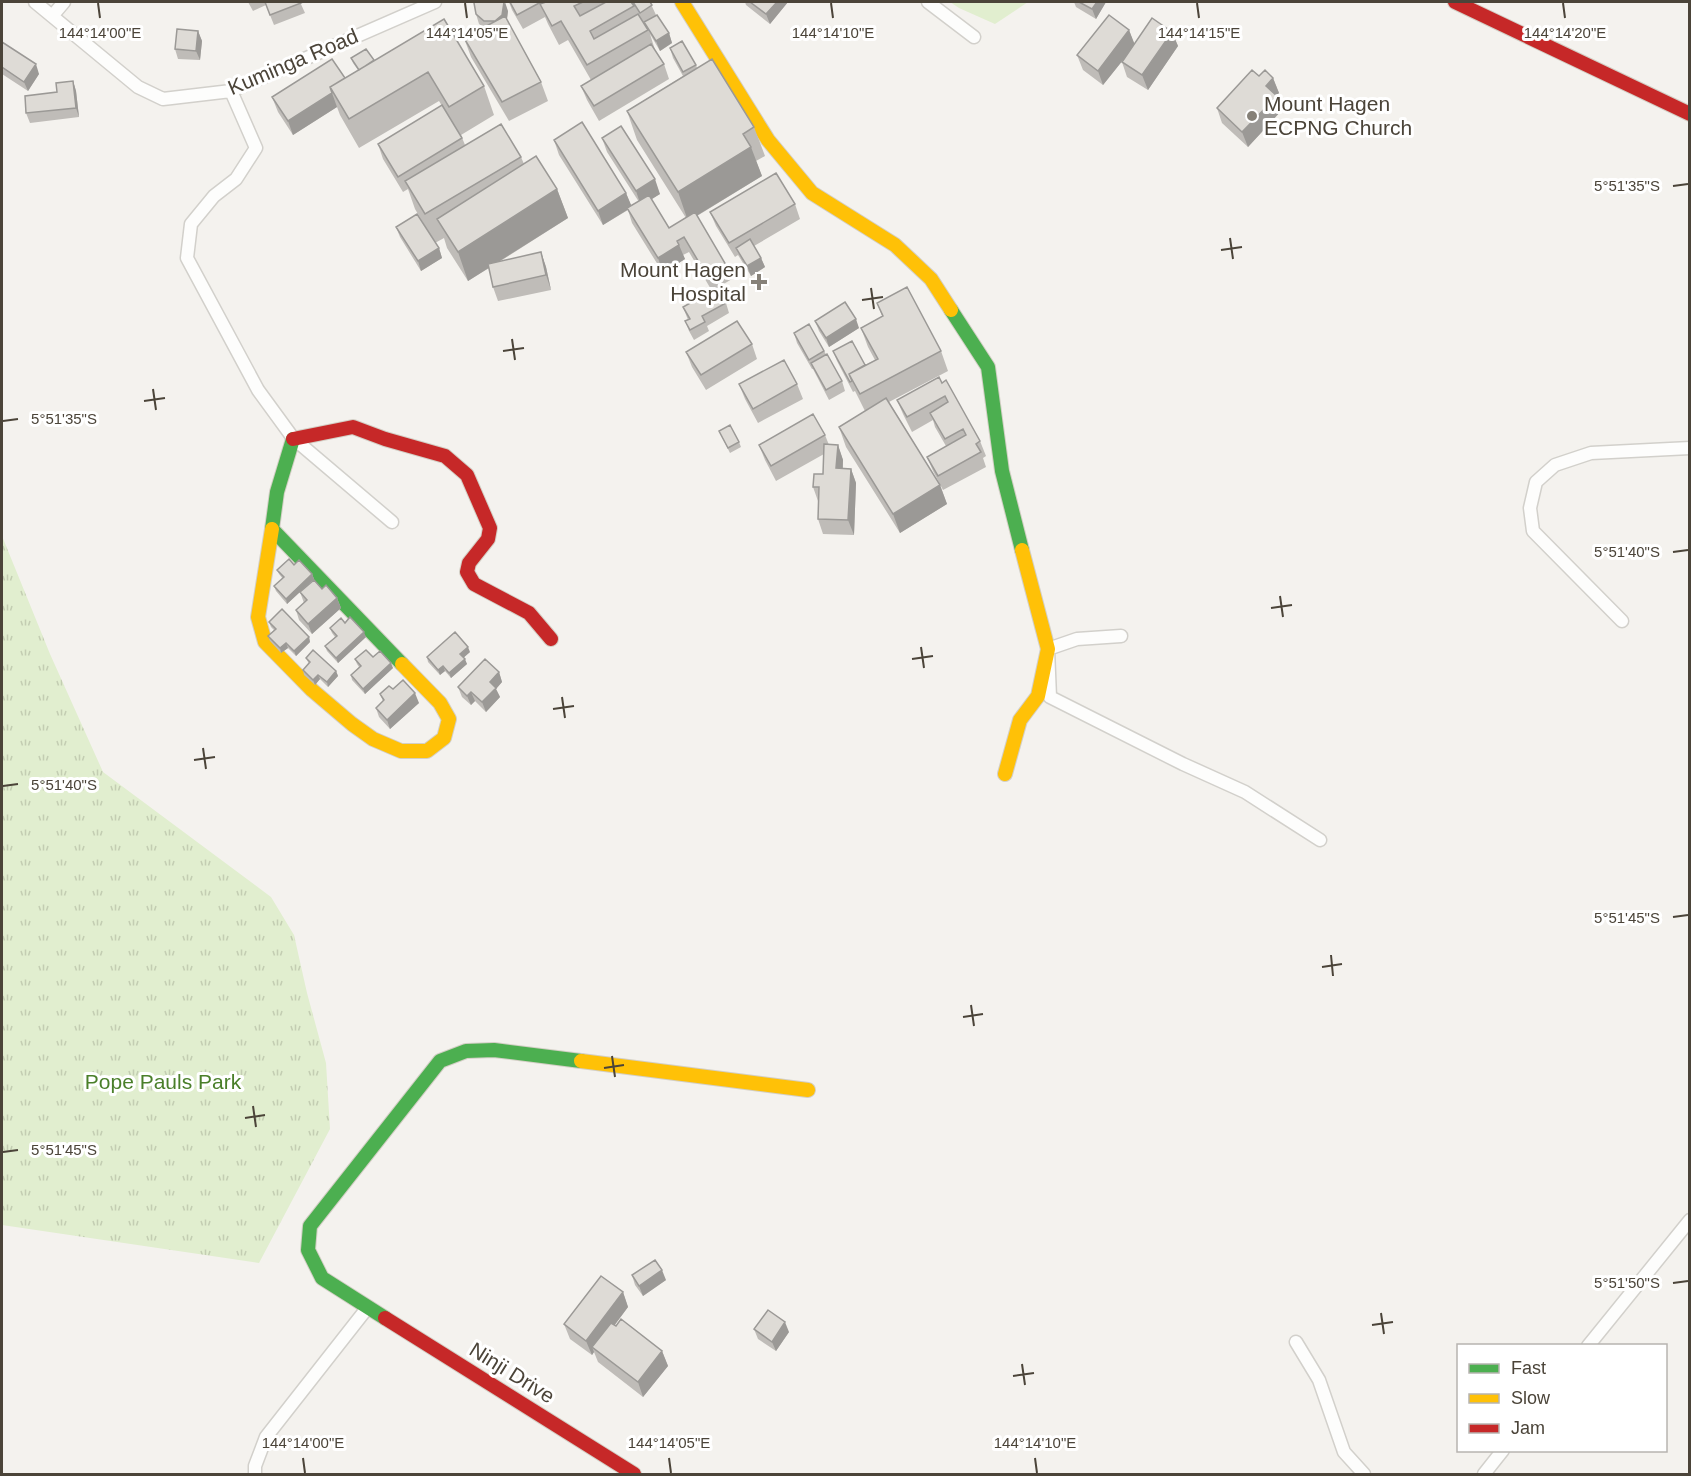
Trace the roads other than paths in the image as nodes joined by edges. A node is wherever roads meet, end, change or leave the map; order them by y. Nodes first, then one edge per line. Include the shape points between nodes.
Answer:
1 (36, 2) edge
2 (64, 2) edge
3 (435, 2) edge
4 (682, 2) edge
5 (928, 2) edge
6 (1455, 2) edge
7 (53, 15) junction
8 (974, 37) dead end
9 (231, 91) junction
10 (1689, 114) edge
11 (293, 438) junction
12 (1689, 448) edge
13 (392, 522) dead end
14 (272, 529) junction
15 (1622, 621) dead end
16 (1122, 636) dead end
17 (551, 639) dead end
18 (1048, 649) junction
19 (1005, 774) dead end
20 (1320, 840) dead end
21 (808, 1090) dead end
22 (1689, 1220) edge
23 (368, 1307) junction
24 (1296, 1342) dead end
25 (1590, 1344) edge
26 (1501, 1452) edge
27 (255, 1474) edge
28 (634, 1474) edge
29 (1364, 1474) edge
30 (1484, 1474) edge

1 - 7 street, Kuminga Road
2 - 7 street
3 - 9 street, Kuminga Road
4 - 18 street via 768,140 812,193 895,245 931,279 988,368 1002,471
5 - 8 street
6 - 10 street
7 - 9 street, Kuminga Road via 138,87 163,99
9 - 11 street via 256,148 236,178 214,196 191,224 187,258 258,390
11 - 13 street
11 - 14 street via 277,492
11 - 17 street via 353,427 444,456 467,475 490,528 488,539 469,563 467,573 474,584 529,613
12 - 15 street via 1591,453 1555,465 1536,482 1530,508 1533,531
14 - 14 street via 440,703 449,719 444,738 427,751 401,751 373,739 312,690 265,642 258,617
16 - 18 street via 1077,639
18 - 19 street via 1038,696 1020,720
18 - 20 street via 1050,697 1245,792
21 - 23 street, Ninji Drive via 494,1050 466,1051 440,1060 310,1226 308,1250 322,1278
22 - 25 street
23 - 27 street via 266,1437
23 - 28 street, Ninji Drive
24 - 29 street via 1319,1380 1344,1452
26 - 30 street

